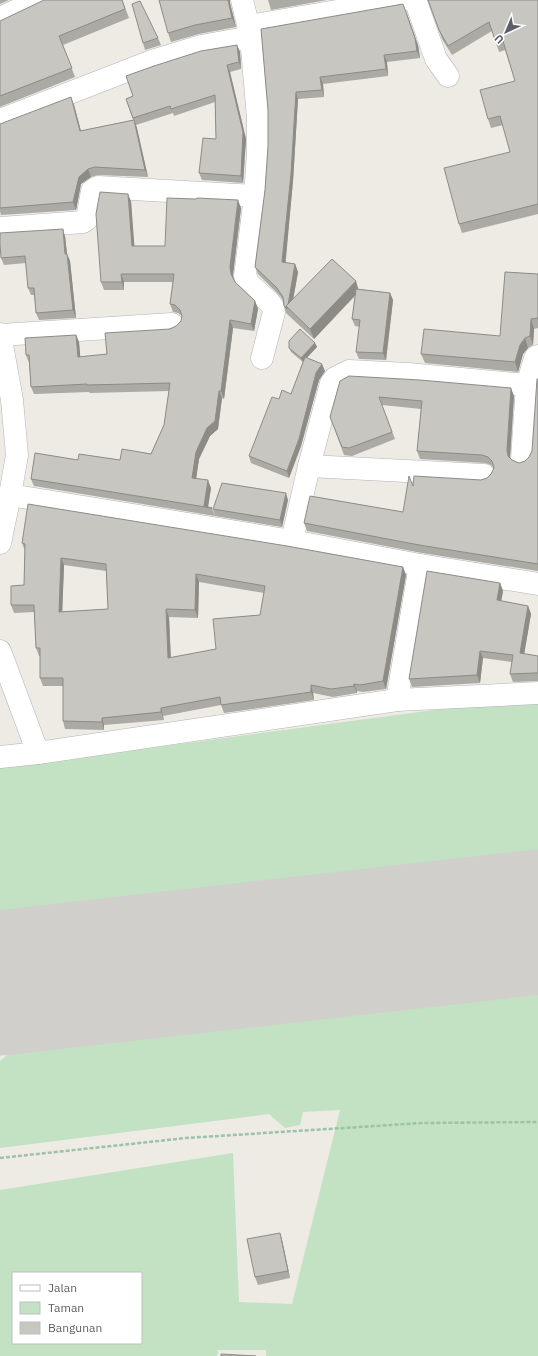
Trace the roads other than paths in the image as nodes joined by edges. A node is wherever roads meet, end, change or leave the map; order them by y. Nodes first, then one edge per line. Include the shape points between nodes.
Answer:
1 (39, 0) edge
2 (242, 0) edge
3 (402, 0) edge
4 (413, 0) edge
5 (0, 18) edge
6 (250, 31) junction
7 (448, 76) dead end
8 (0, 120) edge
9 (255, 196) junction
10 (0, 228) edge
11 (172, 324) dead end
12 (0, 334) edge
13 (538, 356) edge
14 (262, 358) dead end
15 (527, 385) junction
16 (522, 458) dead end
17 (309, 466) junction
18 (484, 476) dead end
19 (10, 495) junction
20 (292, 541) junction
21 (0, 543) edge
22 (420, 565) junction
23 (538, 584) edge
24 (0, 651) edge
25 (538, 693) edge
26 (8, 695) edge
27 (397, 700) junction
28 (38, 753) junction
29 (0, 756) edge

1 - 5 street
2 - 6 street
3 - 6 street
4 - 7 street via 436,59
6 - 8 street via 152,61
6 - 9 street via 258,118
9 - 10 street via 98,186 92,191 87,219 83,222
9 - 14 street via 246,276 249,284 270,303 274,312
11 - 12 street
12 - 19 street via 12,400 17,455
13 - 15 street via 535,358
15 - 16 street
15 - 17 street via 408,374 349,371 342,373 331,383
17 - 18 street
17 - 20 street
19 - 20 street
19 - 21 street
20 - 22 street
22 - 23 street
22 - 27 street
24 - 26 street
25 - 27 street
26 - 28 street
27 - 28 street
28 - 29 street

